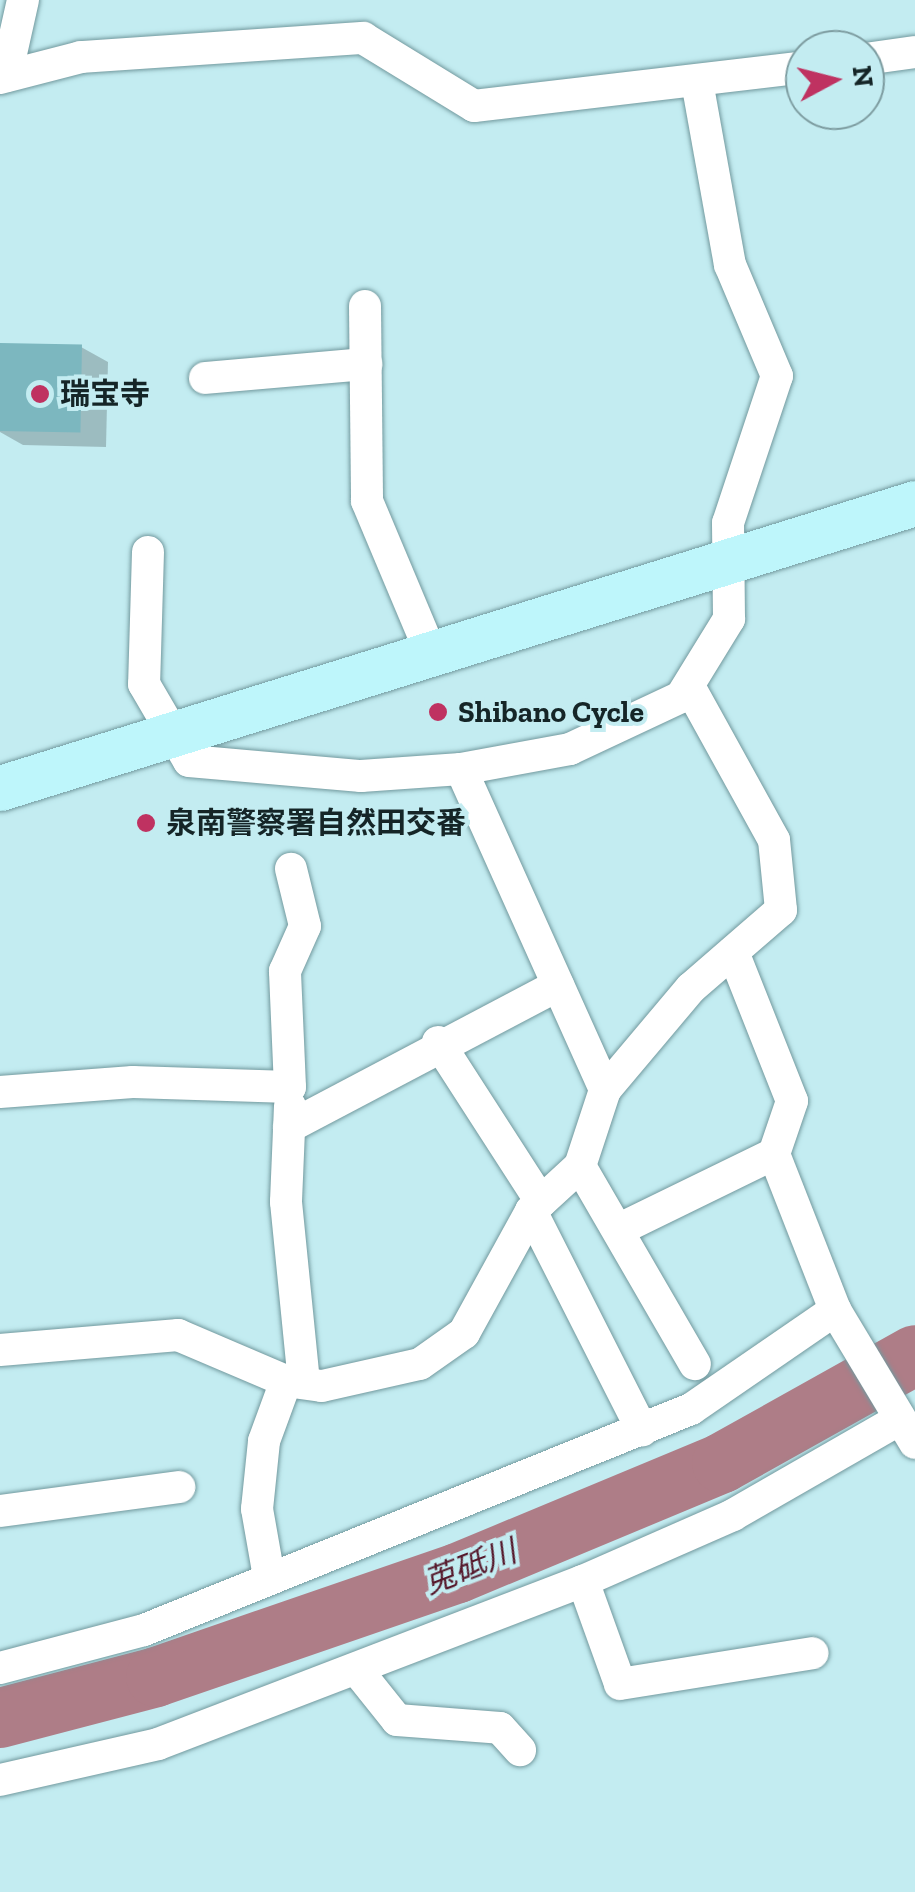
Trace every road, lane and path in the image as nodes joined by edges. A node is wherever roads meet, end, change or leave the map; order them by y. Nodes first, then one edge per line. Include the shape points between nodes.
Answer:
1 (23, 0) edge
2 (915, 52) edge
3 (885, 56) edge
4 (785, 70) edge
5 (3, 77) edge
6 (697, 82) junction
7 (365, 306) dead end
8 (366, 364) junction
9 (205, 378) dead end
10 (915, 502) edge
11 (148, 552) dead end
12 (730, 560) junction
13 (431, 653) junction
14 (690, 688) junction
15 (171, 734) junction
16 (461, 769) junction
17 (0, 788) edge
18 (291, 870) dead end
19 (733, 952) junction
20 (558, 986) junction
21 (438, 1042) junction
22 (290, 1087) junction
23 (605, 1090) junction
24 (0, 1092) edge
25 (289, 1126) junction
26 (774, 1154) junction
27 (580, 1166) junction
28 (536, 1206) junction
29 (622, 1228) junction
30 (835, 1310) junction
31 (0, 1350) edge
32 (695, 1364) dead end
33 (295, 1382) junction
34 (642, 1430) junction
35 (906, 1432) edge
36 (179, 1487) dead end
37 (0, 1511) edge
38 (269, 1578) junction
39 (583, 1582) junction
40 (813, 1654) dead end
41 (0, 1668) edge
42 (356, 1670) junction
43 (520, 1750) dead end
44 (0, 1780) edge

1 - 5 street
2 - 3 street
4 - 6 street
5 - 6 street via 81,57 363,38 388,44 474,106
6 - 12 street via 730,265 776,376 728,523
7 - 8 street
8 - 9 street
8 - 13 street via 367,501
10 - 12 street
11 - 15 street via 144,684
12 - 13 street
12 - 14 street via 729,620
13 - 15 street
14 - 16 street via 570,749
14 - 19 street via 774,840 785,884 781,910
15 - 16 street via 189,761 361,776
15 - 17 street
16 - 20 street
18 - 22 street via 304,926 285,971
19 - 23 street
19 - 26 street via 792,1101
20 - 21 street
20 - 23 street
21 - 25 street
21 - 28 street
22 - 24 street via 133,1082
22 - 25 street
23 - 27 street
25 - 33 street
26 - 29 street
26 - 30 street
27 - 28 street
27 - 29 street
28 - 33 street via 464,1333 420,1364
28 - 34 street
29 - 32 street
30 - 34 street via 691,1409
30 - 35 street
31 - 33 street via 178,1335
33 - 38 street via 264,1441 257,1510
34 - 38 street
35 - 39 street
36 - 37 street
38 - 41 street via 144,1630
39 - 40 street via 620,1684
39 - 42 street
42 - 43 street via 397,1720 500,1728
42 - 44 street via 158,1744

